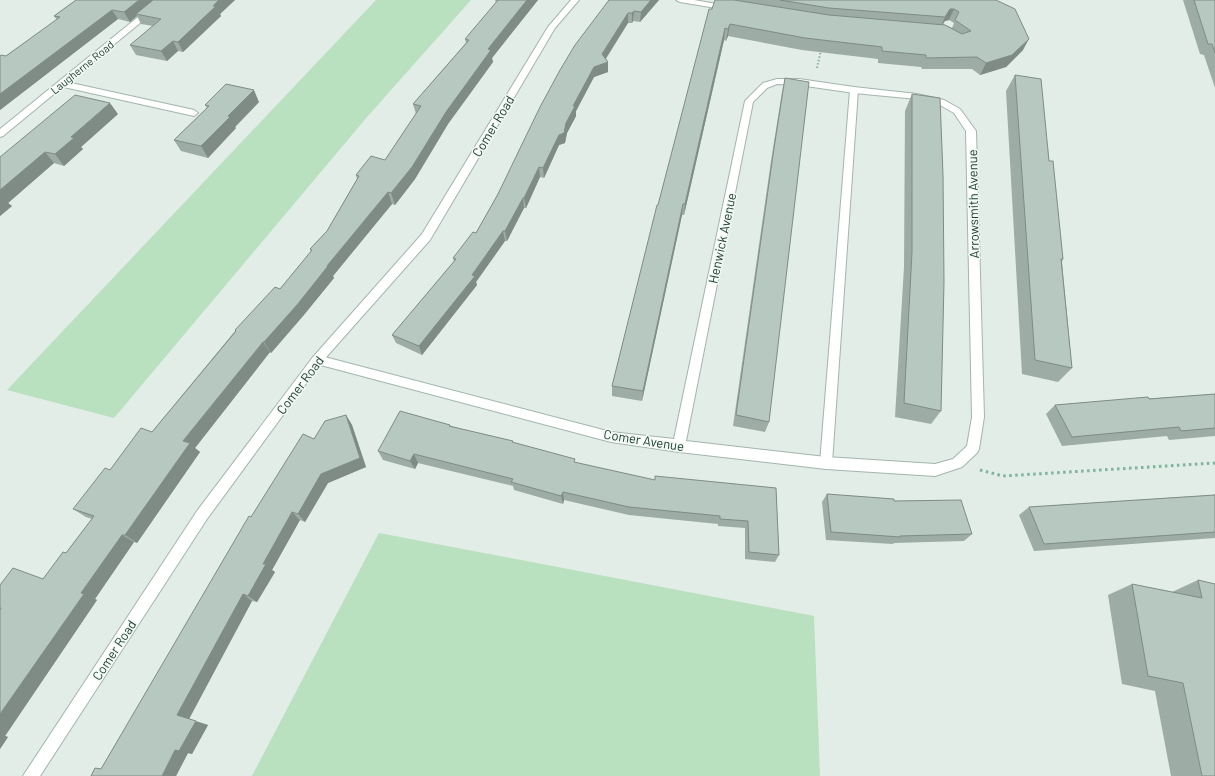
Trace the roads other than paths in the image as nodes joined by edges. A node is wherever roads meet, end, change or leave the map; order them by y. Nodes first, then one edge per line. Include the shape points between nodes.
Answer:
1 (164, 0) edge
2 (574, 0) edge
3 (680, 0) edge
4 (737, 10) edge
5 (62, 84) junction
6 (814, 84) joint
7 (854, 90) junction
8 (194, 113) dead end
9 (0, 134) edge
10 (317, 360) junction
11 (679, 446) junction
12 (973, 449) joint
13 (826, 463) junction
14 (32, 776) edge

1 - 5 street, Laugherne Road
2 - 10 street, Comer Road via 552,27 426,237
3 - 4 street
5 - 8 street
5 - 9 street, Laugherne Road
6 - 7 street, Arrowsmith Avenue
6 - 11 street, Henwick Avenue via 769,83 749,101
7 - 12 street, Arrowsmith Avenue via 939,101 952,106 964,118 971,131 978,417
7 - 13 street
10 - 11 street, Comer Avenue via 611,437
10 - 14 street, Comer Road via 202,515
11 - 13 street, Comer Avenue
12 - 13 street, Comer Avenue via 957,464 935,470

